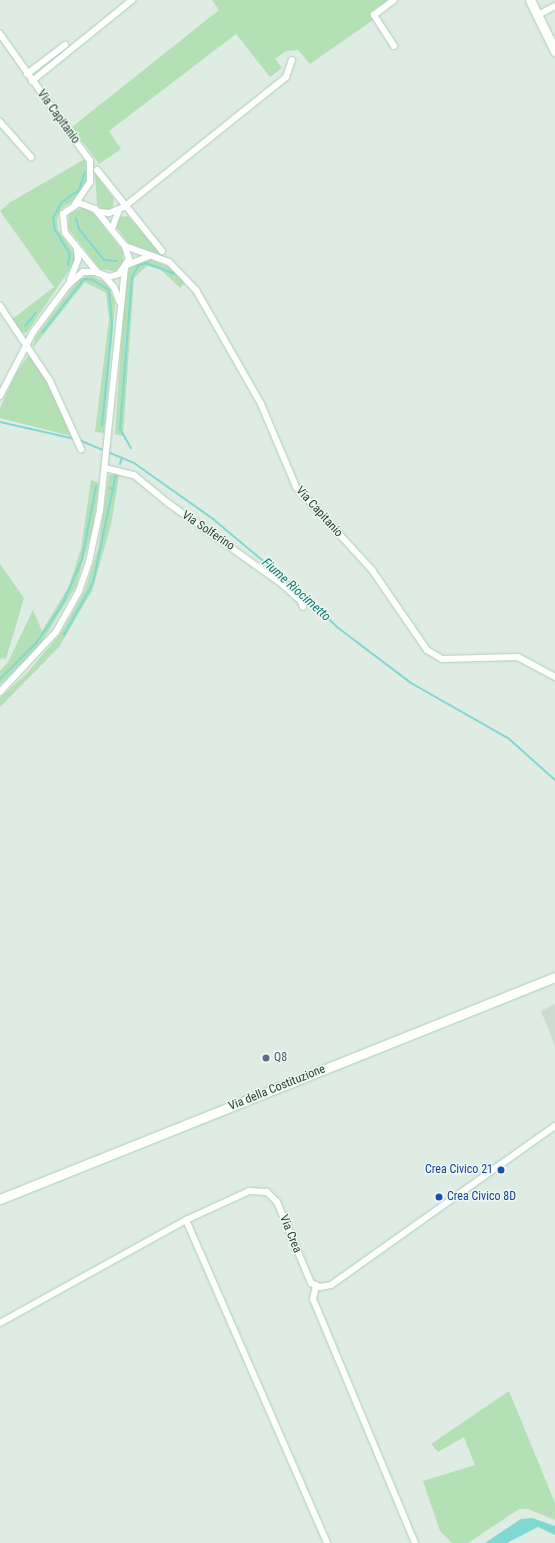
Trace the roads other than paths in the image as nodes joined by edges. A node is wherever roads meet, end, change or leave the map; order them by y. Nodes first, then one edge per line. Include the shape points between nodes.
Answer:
1 (132, 0) edge
2 (394, 0) edge
3 (530, 0) edge
4 (555, 6) edge
5 (538, 14) junction
6 (0, 34) edge
7 (65, 45) dead end
8 (394, 46) dead end
9 (555, 51) edge
10 (292, 60) dead end
11 (27, 74) junction
12 (32, 81) junction
13 (0, 122) edge
14 (31, 157) dead end
15 (97, 170) dead end
16 (75, 204) junction
17 (121, 208) junction
18 (98, 212) junction
19 (112, 229) junction
20 (125, 246) junction
21 (77, 248) junction
22 (162, 251) dead end
23 (153, 256) junction
24 (126, 267) junction
25 (96, 272) junction
26 (104, 276) junction
27 (68, 285) junction
28 (0, 306) edge
29 (121, 309) junction
30 (26, 343) junction
31 (0, 396) edge
32 (81, 450) dead end
33 (105, 468) junction
34 (302, 607) dead end
35 (555, 676) edge
36 (0, 692) edge
37 (555, 977) edge
38 (555, 1126) edge
39 (0, 1198) edge
40 (186, 1220) junction
41 (316, 1285) junction
42 (0, 1323) edge
43 (327, 1543) edge
44 (415, 1543) edge

1 - 12 street
2 - 8 street via 374,15
3 - 5 main road
4 - 5 street
5 - 9 main road
6 - 11 street, Via Capitanio
7 - 11 street
10 - 17 street via 286,77
11 - 12 street, Via Capitanio
12 - 16 street, Via Capitanio via 90,161 89,186
13 - 14 street
15 - 17 street
16 - 18 street via 87,203
16 - 21 street, Via Capitanio via 65,211 62,223
17 - 18 street
17 - 19 street
17 - 22 street
18 - 19 street
19 - 20 street
20 - 23 street, Via Capitanio
20 - 24 street
21 - 25 street, Via Capitanio
21 - 27 street via 77,264
23 - 24 street via 140,257
23 - 35 street, Via Capitanio via 178,269 196,290 264,409 296,487 372,570 427,650 442,658 518,657
24 - 26 street via 116,276
24 - 29 street
25 - 26 street
25 - 27 street via 83,272
26 - 29 street via 114,287
27 - 30 street
28 - 30 street
29 - 33 street
30 - 31 street
30 - 32 street via 50,381
33 - 34 street, Via Solferino via 134,475 168,503 282,584 301,600
33 - 36 street via 95,542 78,592 47,643
37 - 39 main road, Via della Costituzione
38 - 41 street via 336,1282 324,1287
40 - 41 street, Via Crea via 238,1194 267,1192 277,1202 304,1270
40 - 42 street, Via Crea
40 - 43 street
41 - 44 street via 313,1299

